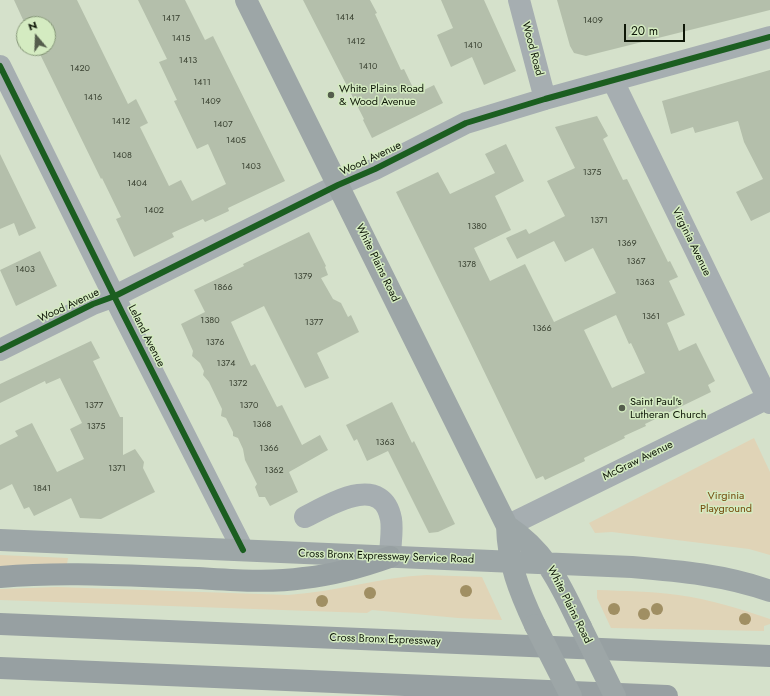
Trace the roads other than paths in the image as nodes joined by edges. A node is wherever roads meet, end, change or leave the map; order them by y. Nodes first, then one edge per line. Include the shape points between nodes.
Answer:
1 (246, 0) edge
2 (519, 0) edge
3 (770, 37) edge
4 (0, 66) edge
5 (613, 81) junction
6 (545, 99) junction
7 (338, 185) junction
8 (114, 296) junction
9 (0, 350) edge
10 (769, 399) edge
11 (305, 517) dead end
12 (507, 526) junction
13 (0, 540) edge
14 (243, 550) junction
15 (390, 557) junction
16 (511, 562) junction
17 (548, 564) junction
18 (0, 577) edge
19 (770, 591) edge
20 (0, 624) edge
21 (770, 656) edge
22 (0, 668) edge
23 (571, 696) edge
24 (615, 696) edge
25 (667, 696) edge

1 - 7 main road, White Plains Road
2 - 6 street, Wood Road
3 - 5 street, Wood Avenue
4 - 8 street, Leland Avenue
5 - 6 street, Wood Avenue
5 - 10 street, Virginia Avenue
6 - 7 street, Wood Avenue via 466,123
7 - 8 street, Wood Avenue
7 - 12 main road, White Plains Road
8 - 9 street, Wood Avenue
8 - 14 street, Leland Avenue
10 - 12 street, McGraw Avenue
11 - 15 street via 348,496 360,494 376,497 384,503 390,518
12 - 16 main road, White Plains Road
12 - 17 main road, White Plains Road via 526,539
13 - 14 main road, Cross Bronx Expressway Service Road
14 - 15 main road, Cross Bronx Expressway Service Road
15 - 16 main road, Cross Bronx Expressway Service Road
15 - 18 highway via 339,572 289,580 78,574
16 - 17 main road, Cross Bronx Expressway Service Road
16 - 23 main road, White Plains Road, bridge via 522,597
17 - 19 main road, Cross Bronx Expressway Service Road via 686,572 741,582
17 - 24 main road, White Plains Road, bridge
20 - 21 highway, Cross Bronx Expressway
22 - 25 highway

